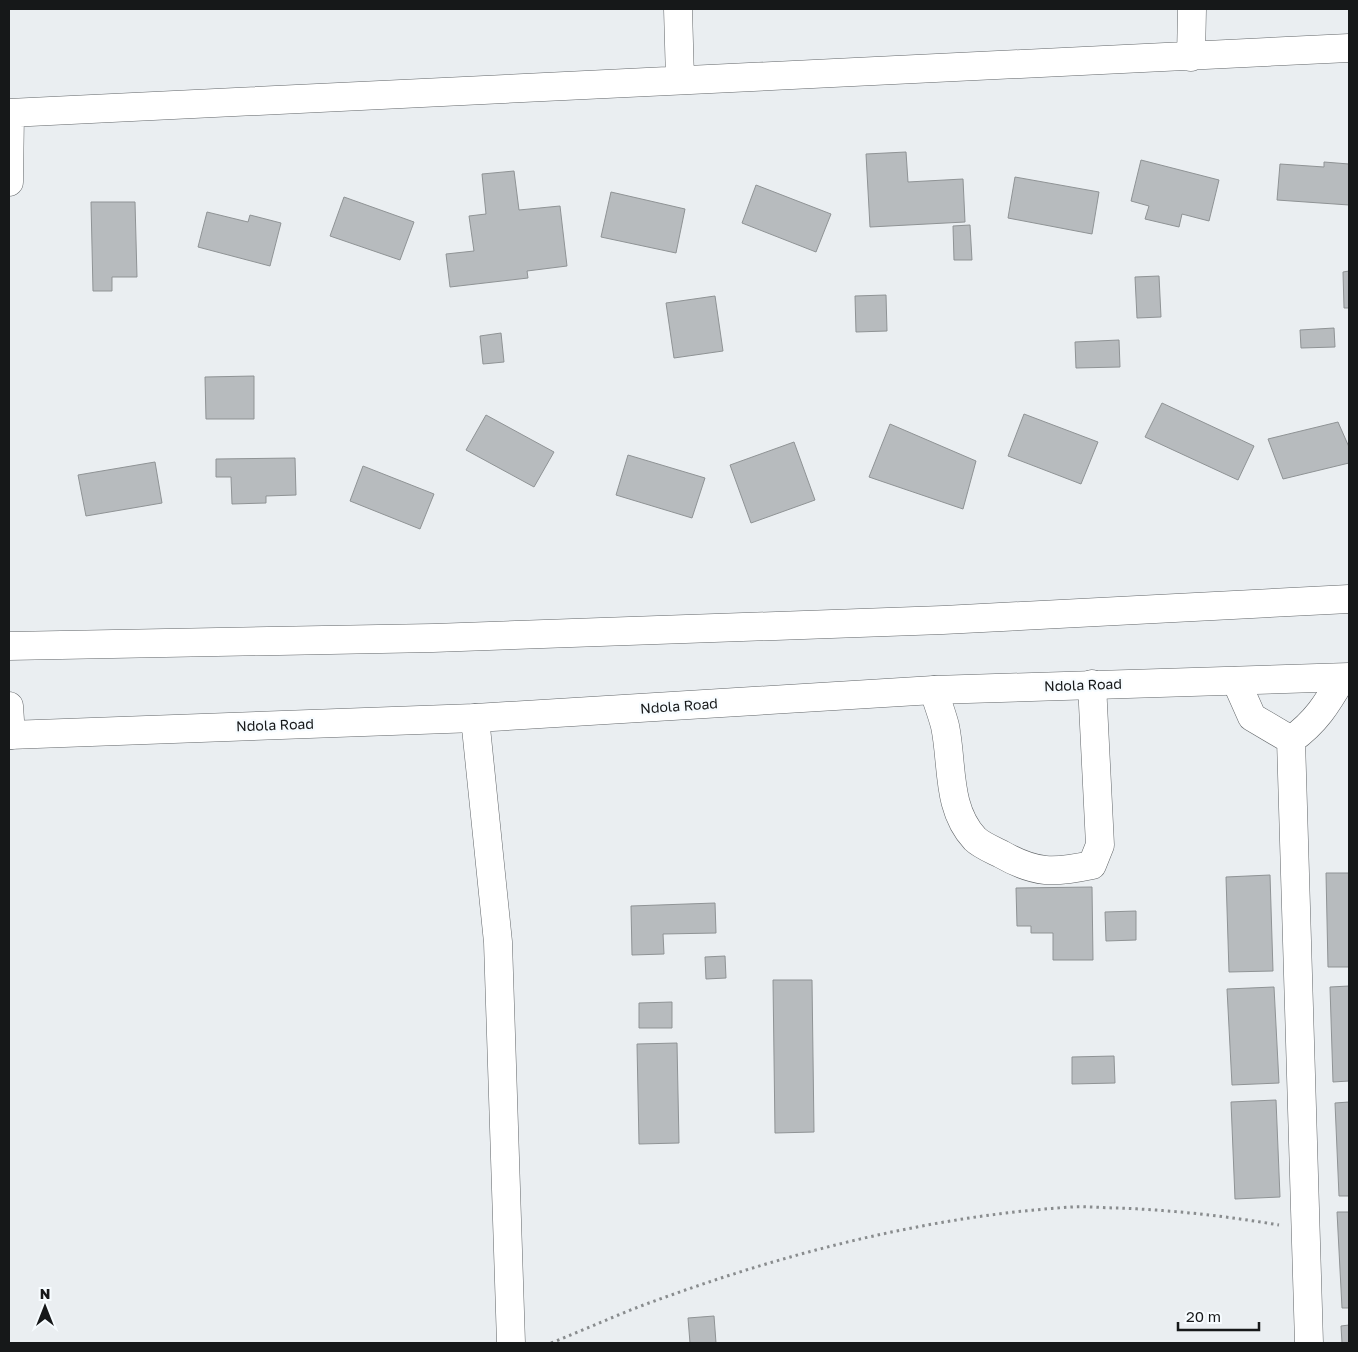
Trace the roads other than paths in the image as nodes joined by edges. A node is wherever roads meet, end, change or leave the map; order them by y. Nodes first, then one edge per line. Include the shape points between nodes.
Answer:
1 (678, 9) edge
2 (1192, 9) edge
3 (1349, 48) edge
4 (1191, 57) junction
5 (680, 79) junction
6 (9, 113) edge
7 (9, 182) edge
8 (1349, 599) edge
9 (9, 646) edge
10 (1346, 677) edge
11 (1236, 681) junction
12 (1092, 684) junction
13 (934, 690) junction
14 (9, 706) edge
15 (474, 718) junction
16 (10, 735) edge
17 (1291, 740) junction
18 (511, 1343) edge
19 (1309, 1343) edge

1 - 5 street
2 - 4 street
3 - 4 street
4 - 5 street
5 - 6 street
6 - 7 street
8 - 9 street via 943,620 453,638
10 - 11 street, Ndola Road
10 - 17 street via 1322,713
11 - 12 street, Ndola Road
11 - 17 street via 1252,717
12 - 13 street, Ndola Road
12 - 13 street via 1100,845 1092,865 1064,871 1037,871 975,840 960,815 951,783 945,727
13 - 15 street, Ndola Road
14 - 16 street
15 - 16 street, Ndola Road
15 - 18 street via 498,942
17 - 19 street

